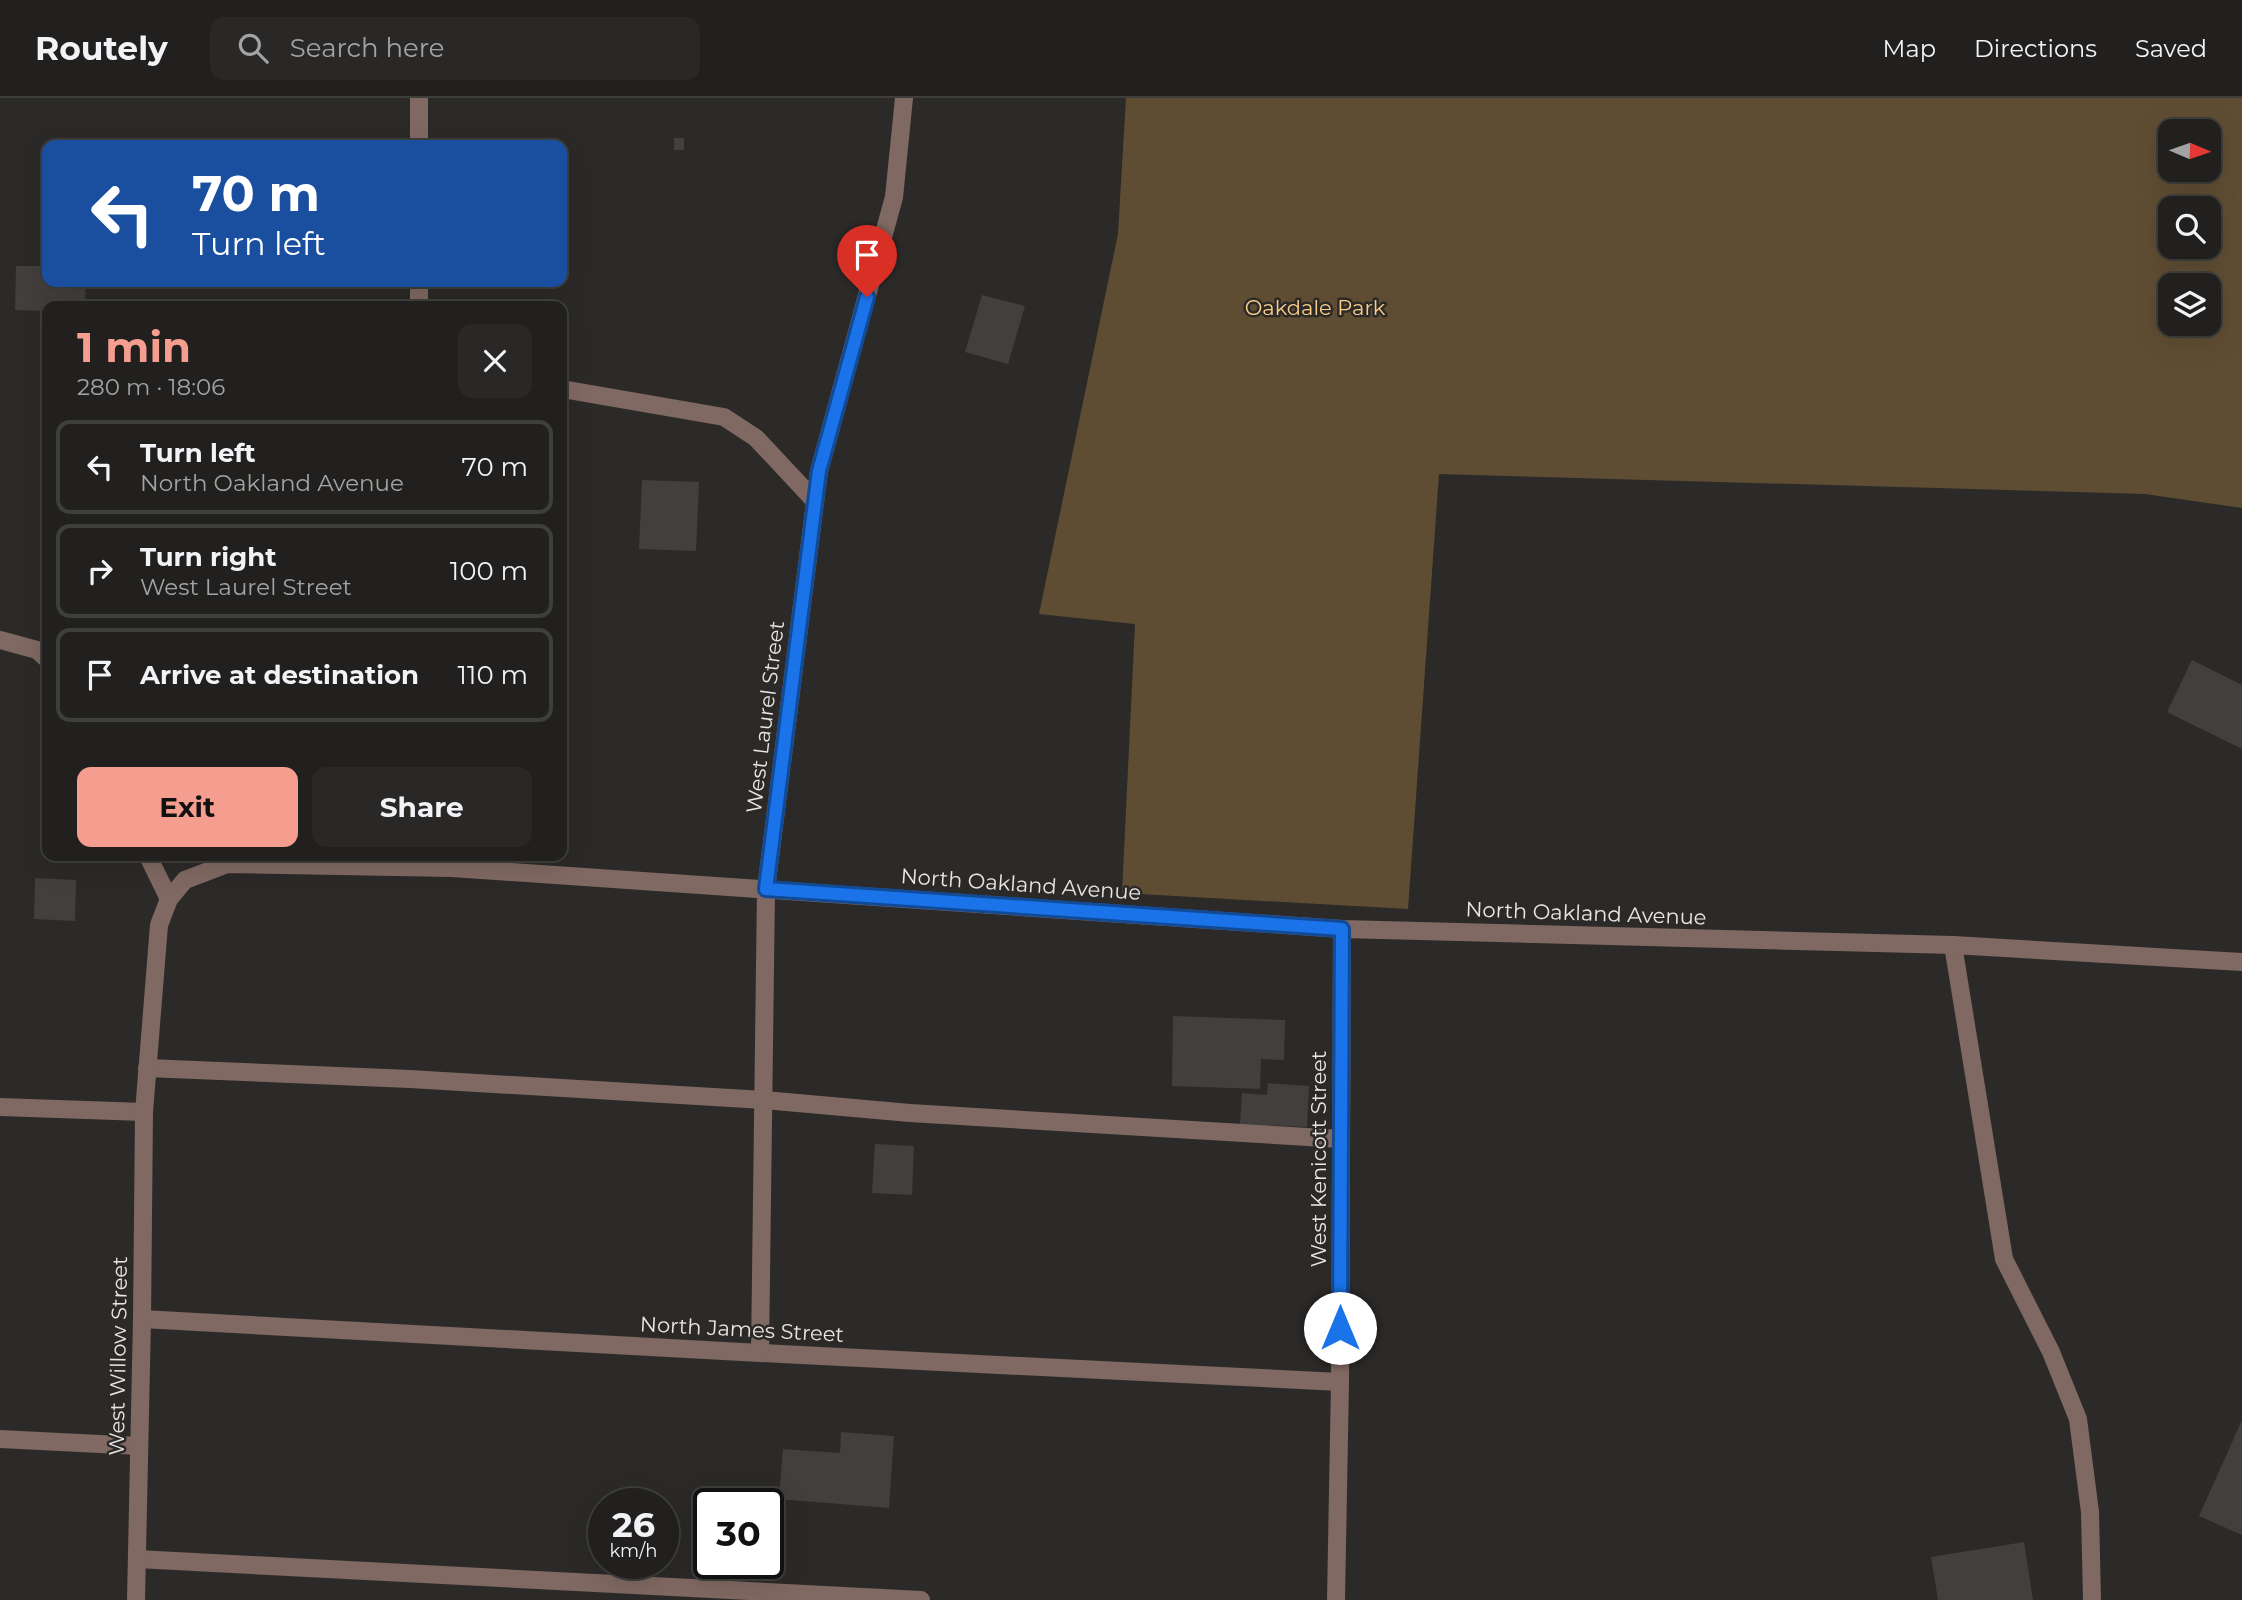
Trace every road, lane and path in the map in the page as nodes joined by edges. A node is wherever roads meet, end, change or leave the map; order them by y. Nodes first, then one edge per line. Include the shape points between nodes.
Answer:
1 (419, 98) edge
2 (904, 98) edge
3 (419, 140) edge
4 (567, 391) edge
5 (815, 500) junction
6 (0, 640) edge
7 (42, 654) edge
8 (150, 861) edge
9 (766, 889) junction
10 (169, 899) junction
11 (1342, 929) junction
12 (1953, 945) junction
13 (2242, 962) edge
14 (147, 1068) junction
15 (764, 1100) junction
16 (0, 1107) edge
17 (144, 1112) junction
18 (1341, 1139) junction
19 (142, 1319) junction
20 (760, 1353) junction
21 (1340, 1382) junction
22 (0, 1439) edge
23 (139, 1447) junction
24 (137, 1559) junction
25 (136, 1600) edge
26 (921, 1600) edge
27 (1336, 1600) edge
28 (2092, 1600) edge

1 - 3 street
2 - 5 street, West Laurel Street via 894,197
4 - 5 street via 724,417 756,438
5 - 9 street, West Laurel Street
6 - 7 street
8 - 10 street
9 - 10 street, North Oakland Avenue via 452,868 227,864 185,880
9 - 11 street, North Oakland Avenue
9 - 15 street, West Laurel Street
10 - 14 street via 159,925
11 - 12 street, North Oakland Avenue
11 - 18 street, West Kenicott Street
12 - 13 street, North Oakland Avenue
12 - 28 street via 2004,1259 2051,1352 2078,1419 2090,1512
14 - 15 street
14 - 17 street
15 - 18 street via 909,1114
15 - 20 street, West Laurel Street
16 - 17 street
17 - 19 street, West Willow Street
18 - 21 street, West Kenicott Street
19 - 20 street, North James Street
19 - 23 street, West Willow Street
20 - 21 street, North James Street
21 - 27 street, West Kenicott Street
22 - 23 street
23 - 24 street, West Willow Street
24 - 25 street, West Willow Street
24 - 26 street

